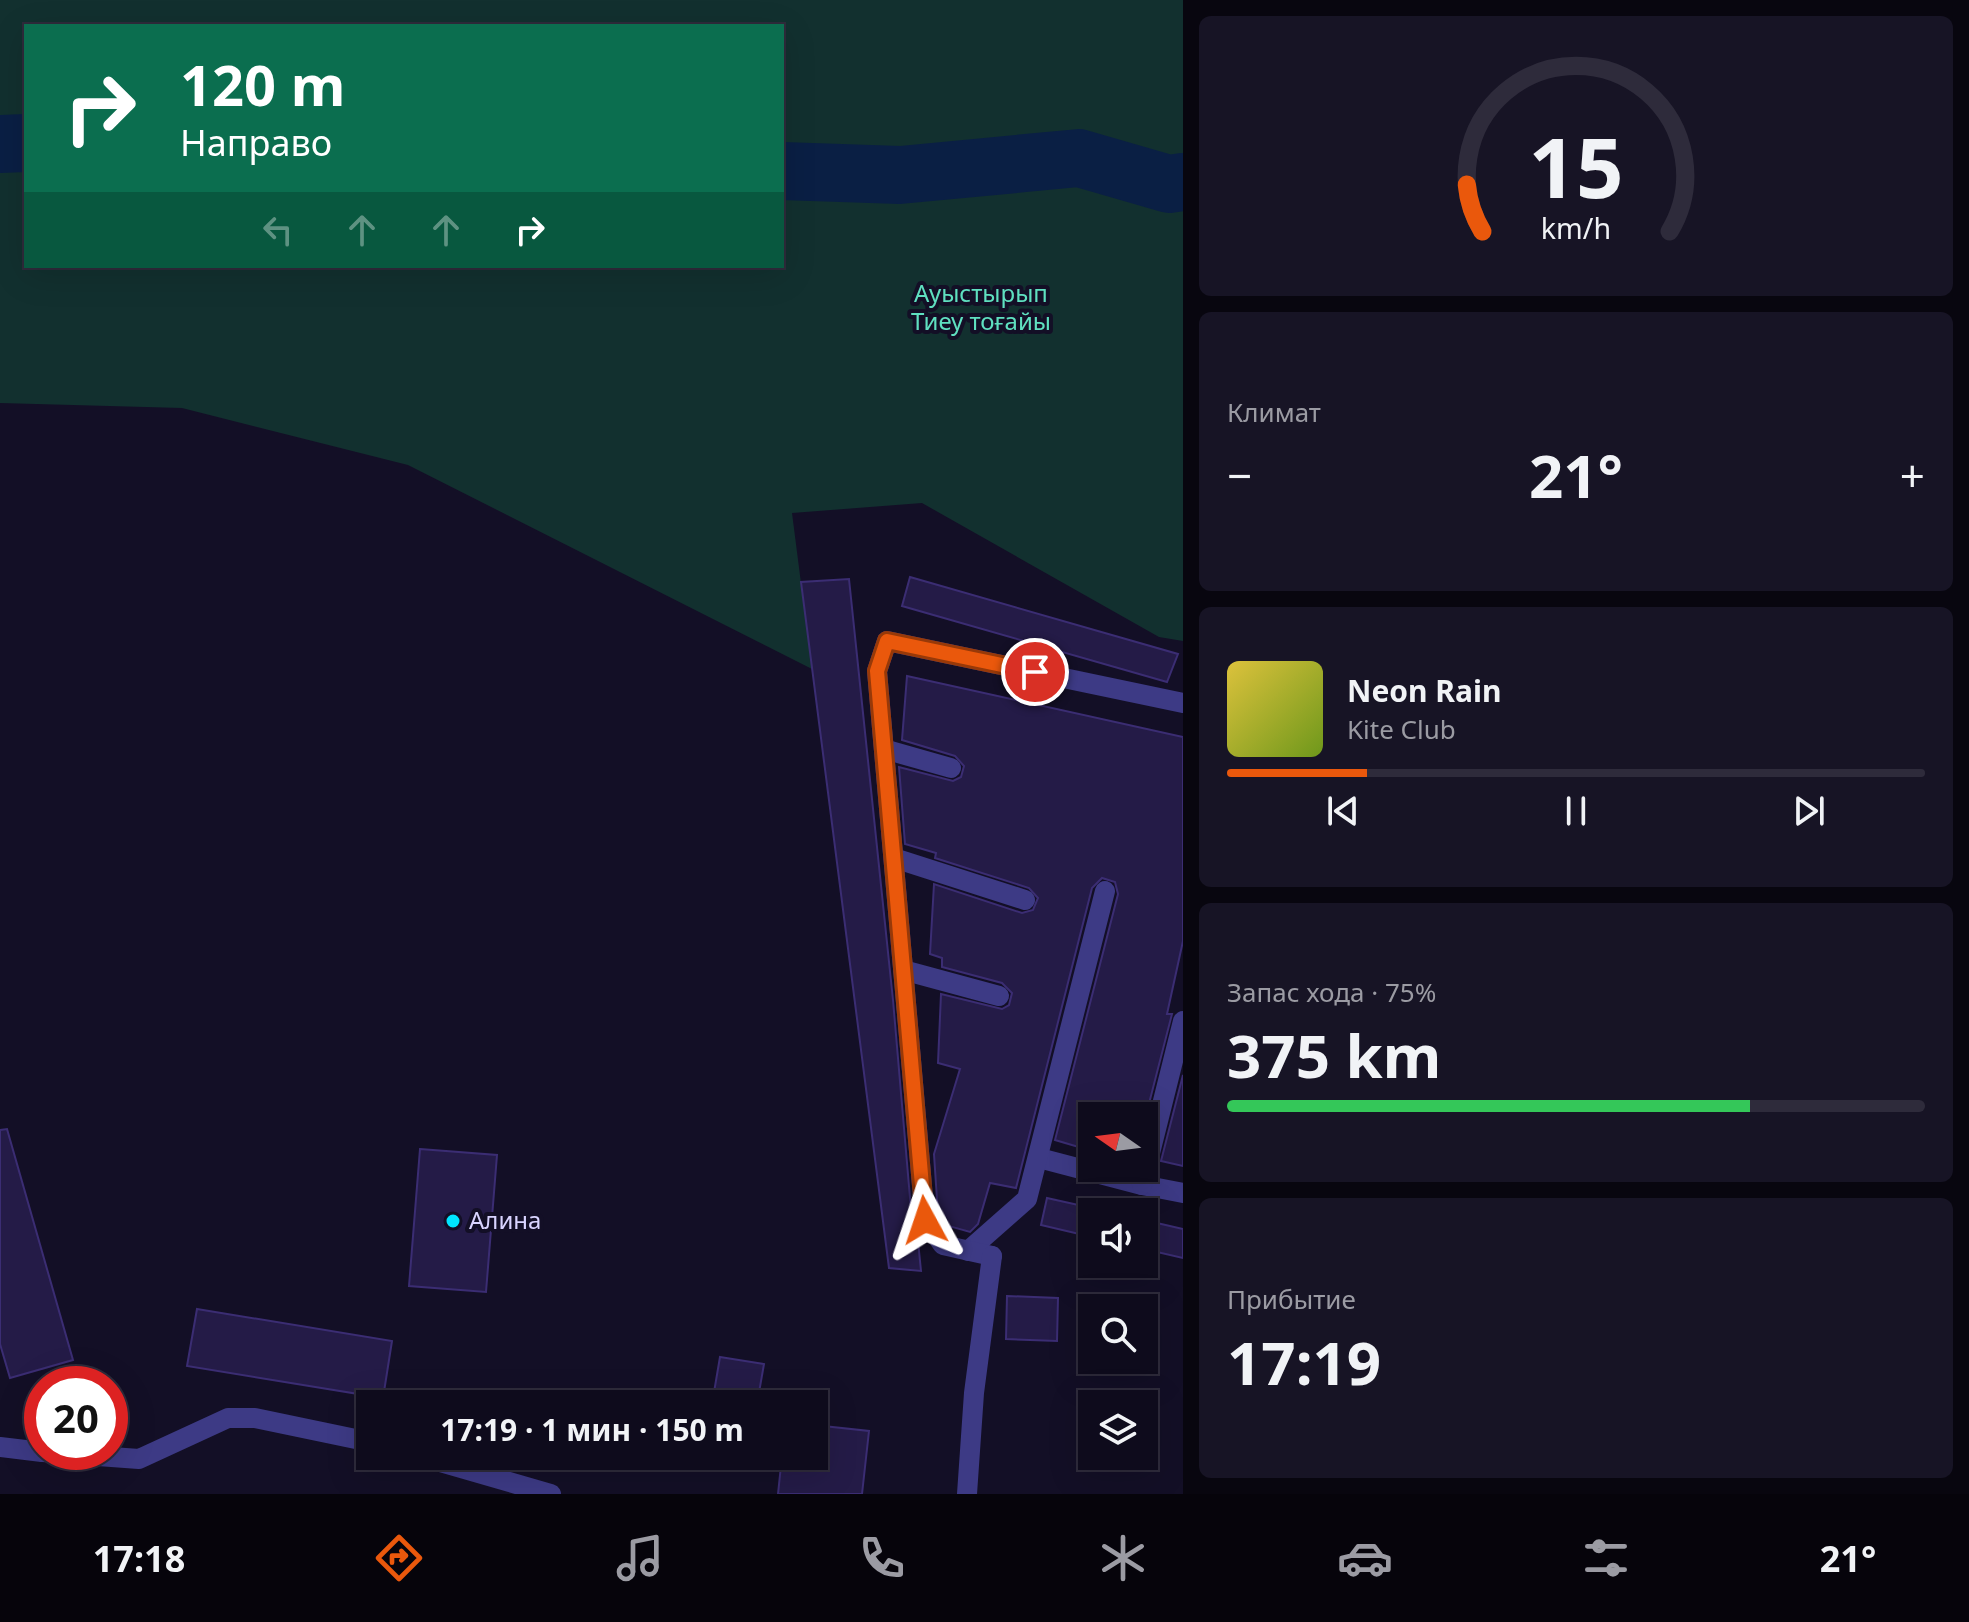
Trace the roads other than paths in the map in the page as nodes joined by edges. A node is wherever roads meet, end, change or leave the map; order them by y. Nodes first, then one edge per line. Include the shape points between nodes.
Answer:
1 (1183, 703) edge
2 (884, 749) junction
3 (951, 768) dead end
4 (894, 858) junction
5 (1105, 891) dead end
6 (1025, 900) dead end
7 (903, 970) junction
8 (999, 996) dead end
9 (1183, 1021) edge
10 (1039, 1158) junction
11 (1142, 1185) junction
12 (1183, 1193) edge
13 (968, 1251) junction
14 (356, 1439) edge
15 (0, 1447) edge
16 (24, 1450) edge
17 (128, 1458) edge
18 (468, 1470) edge
19 (551, 1494) edge
20 (967, 1494) edge

1 - 2 street via 887,641 877,671
2 - 3 street
2 - 4 street
4 - 6 street
4 - 7 street
5 - 10 street
7 - 8 street
7 - 13 street via 925,1220 943,1245
9 - 11 street
10 - 11 street
10 - 13 street via 1027,1199
11 - 12 street
13 - 20 street via 992,1256
14 - 17 street via 255,1418 228,1418 139,1459
15 - 16 street
18 - 19 street

